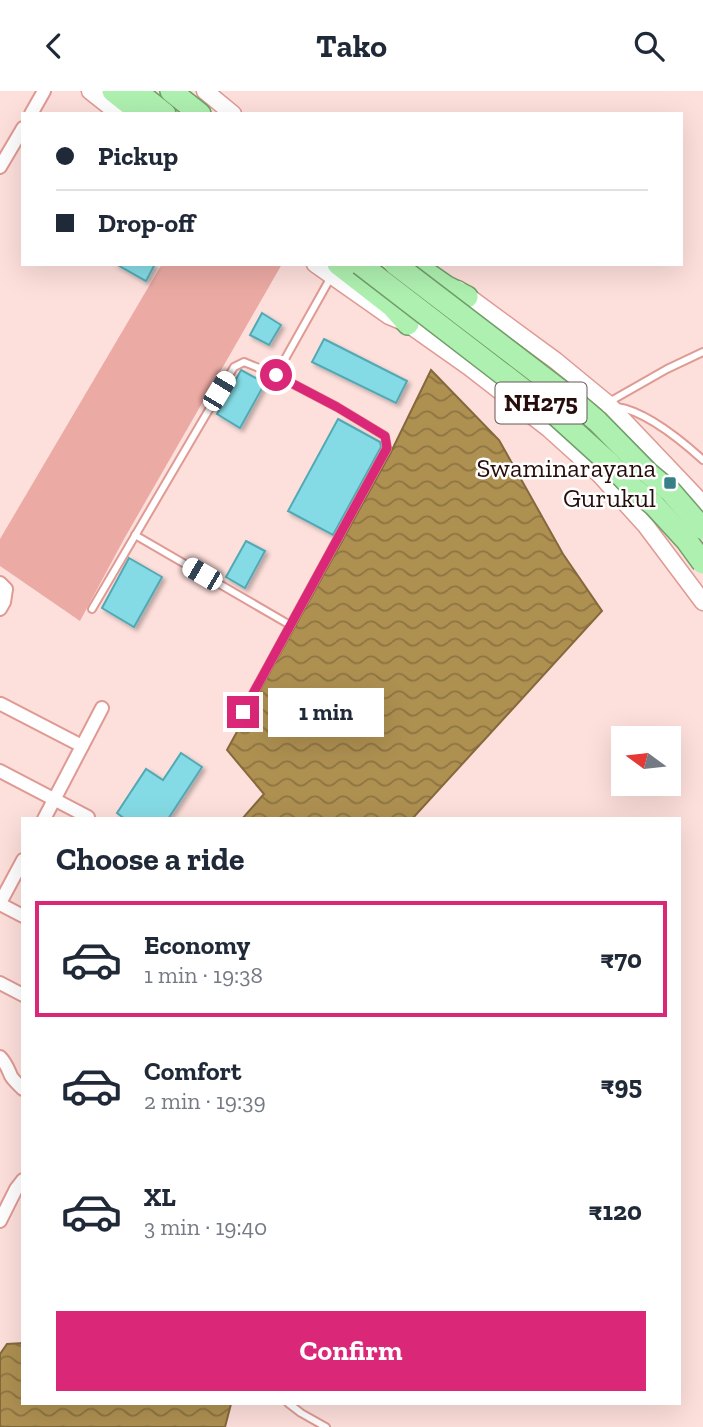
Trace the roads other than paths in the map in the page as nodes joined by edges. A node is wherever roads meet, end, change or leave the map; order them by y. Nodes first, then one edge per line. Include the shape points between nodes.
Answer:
1 (44, 91) edge
2 (90, 91) edge
3 (113, 91) edge
4 (136, 91) edge
5 (171, 91) edge
6 (187, 91) edge
7 (205, 91) edge
8 (32, 112) edge
9 (116, 112) edge
10 (139, 112) edge
11 (162, 112) edge
12 (197, 112) edge
13 (213, 112) edge
14 (231, 112) edge
15 (21, 131) edge
16 (0, 167) edge
17 (363, 266) edge
18 (398, 266) edge
19 (417, 266) edge
20 (432, 266) edge
21 (335, 270) edge
22 (467, 297) junction
23 (408, 324) joint
24 (703, 352) edge
25 (276, 375) junction
26 (609, 405) junction
27 (703, 460) edge
28 (703, 506) edge
29 (703, 529) edge
30 (135, 535) junction
31 (664, 549) junction
32 (703, 563) edge
33 (0, 583) edge
34 (703, 602) edge
35 (0, 609) edge
36 (92, 609) dead end
37 (290, 625) junction
38 (1, 704) edge
39 (102, 708) dead end
40 (243, 712) dead end
41 (82, 746) junction
42 (0, 771) edge
43 (54, 799) junction
44 (45, 817) edge
45 (88, 817) dead end
46 (21, 864) edge
47 (0, 904) edge
48 (21, 915) edge
49 (0, 983) edge
50 (21, 994) edge
51 (0, 1057) edge
52 (21, 1087) edge
53 (21, 1183) edge
54 (0, 1221) edge
55 (290, 1405) edge
56 (326, 1427) edge

1 - 8 street
2 - 9 street
3 - 10 highway
4 - 11 highway
5 - 12 highway
6 - 13 highway
7 - 14 street
15 - 16 street
17 - 32 highway, NH275, bridge via 564,422 654,505
18 - 29 highway, NH275, bridge via 569,397 671,492
19 - 22 highway, NH275
20 - 22 street, NH275
21 - 23 highway, NH275 via 392,306
21 - 25 lane
22 - 26 street, NH275
23 - 31 street, NH275 via 549,429 600,475
24 - 26 lane
25 - 30 lane via 244,362 234,367
25 - 37 lane via 385,436 387,448
26 - 27 lane via 636,412
26 - 28 street, NH275
28 - 31 street
30 - 36 lane
30 - 37 lane
31 - 34 street, NH275
33 - 35 street via 6,589
37 - 40 lane
38 - 41 street
39 - 41 street
41 - 43 street
42 - 43 street
43 - 44 street
43 - 45 street
46 - 47 street
47 - 48 street
49 - 50 street
51 - 52 street
53 - 54 street
55 - 56 lane

